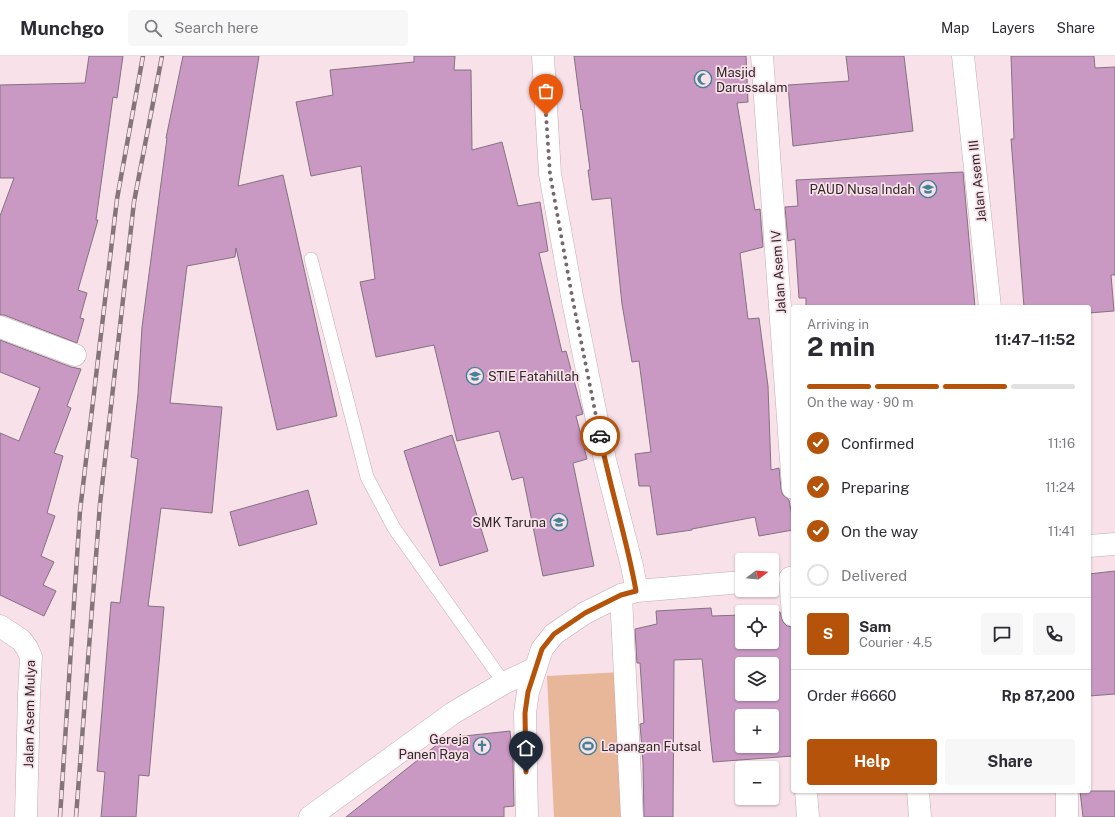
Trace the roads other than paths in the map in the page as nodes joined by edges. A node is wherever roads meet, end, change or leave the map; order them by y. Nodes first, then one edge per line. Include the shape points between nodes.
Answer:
1 (543, 56) edge
2 (762, 56) edge
3 (963, 56) edge
4 (311, 259) dead end
5 (990, 305) edge
6 (0, 327) edge
7 (75, 356) dead end
8 (791, 460) edge
9 (1115, 544) edge
10 (1091, 546) edge
11 (785, 578) edge
12 (735, 583) edge
13 (629, 593) junction
14 (791, 606) edge
15 (0, 626) edge
16 (536, 668) junction
17 (504, 683) junction
18 (806, 793) edge
19 (918, 793) edge
20 (1068, 793) edge
21 (26, 817) edge
22 (310, 817) edge
23 (527, 817) edge
24 (632, 817) edge
25 (808, 817) edge
26 (920, 817) edge
27 (1067, 817) edge

1 - 13 street via 551,182 605,460 632,566
2 - 8 street, Jalan Asem IV
3 - 5 street, Jalan Asem III
4 - 17 lane via 367,477 394,528
6 - 7 street
9 - 10 street
11 - 14 street
12 - 13 street
13 - 16 street via 585,613 554,634 542,649
13 - 24 street
15 - 21 street, Jalan Asem Mulya via 21,640 31,657
16 - 17 street
16 - 23 street via 528,692 525,713
17 - 22 street via 453,713
18 - 25 street
19 - 26 street
20 - 27 street

